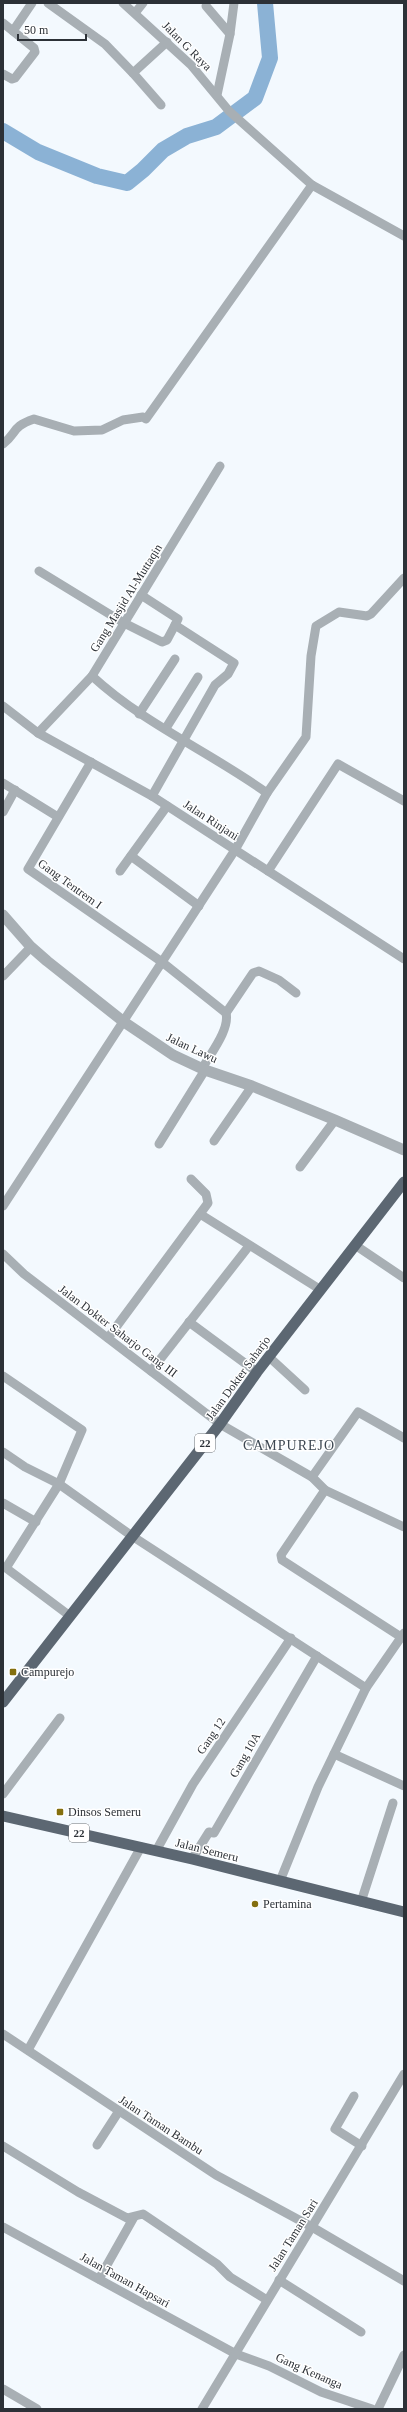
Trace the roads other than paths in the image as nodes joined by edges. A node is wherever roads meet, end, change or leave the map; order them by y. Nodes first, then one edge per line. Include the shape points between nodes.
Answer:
1 (32, 3) edge
2 (48, 3) edge
3 (123, 3) edge
4 (143, 3) edge
5 (234, 3) edge
6 (205, 4) edge
7 (136, 13) junction
8 (3, 23) edge
9 (13, 31) junction
10 (230, 34) junction
11 (167, 42) junction
12 (133, 73) junction
13 (3, 74) edge
14 (217, 95) junction
15 (161, 105) dead end
16 (312, 185) junction
17 (404, 236) edge
18 (3, 444) edge
19 (220, 466) dead end
20 (39, 571) dead end
21 (404, 578) edge
22 (141, 595) junction
23 (124, 623) junction
24 (175, 625) junction
25 (175, 659) dead end
26 (92, 676) junction
27 (198, 677) dead end
28 (3, 706) edge
29 (139, 714) junction
30 (166, 728) junction
31 (38, 733) junction
32 (184, 740) junction
33 (91, 762) junction
34 (3, 783) edge
35 (15, 790) junction
36 (268, 793) junction
37 (152, 796) junction
38 (404, 801) edge
39 (167, 806) junction
40 (3, 812) edge
41 (58, 817) junction
42 (235, 850) junction
43 (131, 856) junction
44 (120, 871) dead end
45 (268, 871) junction
46 (199, 906) junction
47 (3, 915) edge
48 (31, 947) junction
49 (404, 959) edge
50 (162, 962) junction
51 (3, 976) edge
52 (296, 993) dead end
53 (226, 1013) junction
54 (124, 1022) junction
55 (203, 1069) junction
56 (252, 1086) junction
57 (335, 1120) junction
58 (214, 1142) dead end
59 (159, 1144) dead end
60 (404, 1150) edge
61 (300, 1167) dead end
62 (191, 1179) dead end
63 (404, 1182) edge
64 (3, 1206) edge
65 (200, 1214) junction
66 (356, 1245) junction
67 (249, 1246) junction
68 (3, 1254) edge
69 (404, 1278) edge
70 (321, 1290) junction
71 (189, 1322) junction
72 (108, 1338) junction
73 (269, 1357) junction
74 (151, 1371) junction
75 (257, 1372) junction
76 (3, 1376) edge
77 (305, 1390) dead end
78 (220, 1424) junction
79 (404, 1438) edge
80 (3, 1452) edge
81 (312, 1478) junction
82 (59, 1484) junction
83 (325, 1490) junction
84 (3, 1503) edge
85 (36, 1522) junction
86 (403, 1525) edge
87 (132, 1536) junction
88 (4, 1569) edge
89 (70, 1616) junction
90 (403, 1635) edge
91 (291, 1638) junction
92 (318, 1656) junction
93 (366, 1688) junction
94 (3, 1702) edge
95 (60, 1718) dead end
96 (334, 1754) junction
97 (404, 1786) edge
98 (3, 1794) edge
99 (393, 1803) dead end
100 (3, 1816) edge
101 (141, 1847) junction
102 (156, 1851) junction
103 (192, 1859) junction
104 (280, 1881) junction
105 (361, 1902) junction
106 (404, 1912) edge
107 (3, 2034) edge
108 (28, 2050) junction
109 (404, 2074) edge
110 (354, 2096) dead end
111 (119, 2111) junction
112 (97, 2145) dead end
113 (3, 2146) edge
114 (362, 2146) junction
115 (134, 2217) junction
116 (312, 2227) junction
117 (3, 2228) edge
118 (99, 2279) junction
119 (279, 2280) junction
120 (404, 2281) edge
121 (267, 2300) junction
122 (361, 2332) dead end
123 (236, 2354) junction
124 (404, 2354) edge
125 (3, 2389) edge
126 (37, 2409) edge
127 (202, 2409) edge
128 (372, 2409) edge
129 (378, 2409) edge

1 - 9 street
2 - 12 street via 105,44
3 - 7 street, Jalan G Raya
4 - 7 street
5 - 10 street
6 - 10 street
7 - 11 street, Jalan G Raya
8 - 9 street
9 - 13 street via 34,48 35,52 15,78
10 - 14 street
11 - 12 street
11 - 14 street, Jalan G Raya
12 - 15 street
14 - 16 street, Jalan G Raya via 229,110
16 - 17 street, Jalan G Raya
16 - 18 street via 146,419 143,417 123,420 102,430 74,431 34,419 15,428
19 - 22 street, Gang Masjid Al-Muttaqin
20 - 23 street
21 - 36 street via 371,614 367,616 339,612 316,626 311,656 306,737
22 - 23 street, Gang Masjid Al-Muttaqin
22 - 24 street via 178,619
23 - 24 street via 162,642 167,640
23 - 26 street, Gang Masjid Al-Muttaqin
24 - 32 street via 234,663 228,674 216,685
25 - 29 street
26 - 29 street
26 - 31 street, Gang Masjid Al-Muttaqin
27 - 30 street
28 - 31 street, Jalan Rinjani
29 - 30 street
30 - 32 street
31 - 33 street, Jalan Rinjani
32 - 36 street
32 - 37 street
33 - 37 street, Jalan Rinjani
33 - 41 street, Gang Tentrem I
34 - 35 street
35 - 40 street
35 - 41 street
36 - 42 street
37 - 39 street, Jalan Rinjani
38 - 45 street via 338,764
39 - 42 street, Jalan Rinjani
39 - 43 street
41 - 50 street, Gang Tentrem I via 28,867 29,872
42 - 45 street, Jalan Rinjani
42 - 46 street
43 - 44 street
43 - 46 street
45 - 49 street, Jalan Rinjani
46 - 50 street
47 - 48 street, Jalan Lawu
48 - 51 street
48 - 54 street, Jalan Lawu
50 - 53 street, Gang Tentrem I
50 - 54 street
52 - 53 street via 279,980 259,970 253,973
53 - 55 street via 224,1029
54 - 55 street, Jalan Lawu via 156,1045
54 - 64 street
55 - 56 street, Jalan Lawu
55 - 59 street
56 - 57 street, Jalan Lawu
56 - 58 street
57 - 60 street, Jalan Lawu
57 - 61 street
62 - 65 street via 208,1197 208,1203
63 - 66 highway, Jalan Dokter Saharjo / 22
65 - 67 street
65 - 72 street
66 - 69 street
66 - 70 highway, Jalan Dokter Saharjo / 22
67 - 70 street
67 - 71 street
68 - 72 street, Jalan Dokter Saharjo Gang III via 24,1274
70 - 73 highway, Jalan Dokter Saharjo / 22
71 - 74 street
71 - 75 street
72 - 74 street, Jalan Dokter Saharjo Gang III
73 - 75 highway, Jalan Dokter Saharjo / 22
73 - 77 street
74 - 78 street, Jalan Dokter Saharjo Gang III
75 - 78 highway, Jalan Dokter Saharjo / 22
76 - 82 street via 82,1430
78 - 81 street, Jalan Dokter Saharjo Gang III
78 - 87 highway, Jalan Dokter Saharjo / 22
79 - 81 street via 358,1412
80 - 82 street via 25,1467
81 - 83 street, Jalan Dokter Saharjo Gang III
82 - 85 street
82 - 87 street
83 - 86 street, Jalan Dokter Saharjo Gang III
83 - 90 street via 282,1555 282,1560
84 - 85 street
85 - 88 street
87 - 89 highway, Jalan Dokter Saharjo / 22
87 - 91 street
88 - 89 street
89 - 94 highway, Jalan Dokter Saharjo / 22
90 - 93 street
91 - 92 street
91 - 102 street, Gang 12 via 193,1784
92 - 93 street
92 - 103 street, Gang 10A via 214,1833 209,1832
93 - 96 street
95 - 98 street
96 - 97 street
96 - 104 street
99 - 105 street
100 - 101 highway, Jalan Semeru / 22
101 - 102 highway, Jalan Semeru / 22
101 - 108 street
102 - 103 highway, Jalan Semeru / 22
103 - 104 highway, Jalan Semeru / 22
104 - 105 highway, Jalan Semeru / 22
105 - 106 highway, Jalan Semeru / 22
107 - 108 street, Jalan Taman Bambu
108 - 111 street, Jalan Taman Bambu
109 - 114 street, Jalan Taman Sari
110 - 114 street via 335,2128
111 - 112 street
111 - 116 street, Jalan Taman Bambu via 216,2175
113 - 115 street via 102,2205 127,2218
114 - 116 street, Jalan Taman Sari
115 - 118 street
115 - 121 street via 143,2214 217,2264 230,2277
116 - 119 street, Jalan Taman Sari
116 - 120 street, Jalan Taman Bambu
117 - 118 street, Jalan Taman Hapsari
118 - 123 street, Jalan Taman Hapsari
119 - 121 street, Jalan Taman Sari
119 - 122 street
121 - 123 street, Jalan Taman Sari
123 - 127 street, Jalan Taman Sari
123 - 128 street, Gang Kenanga via 269,2366 321,2392
124 - 129 street
125 - 126 street

